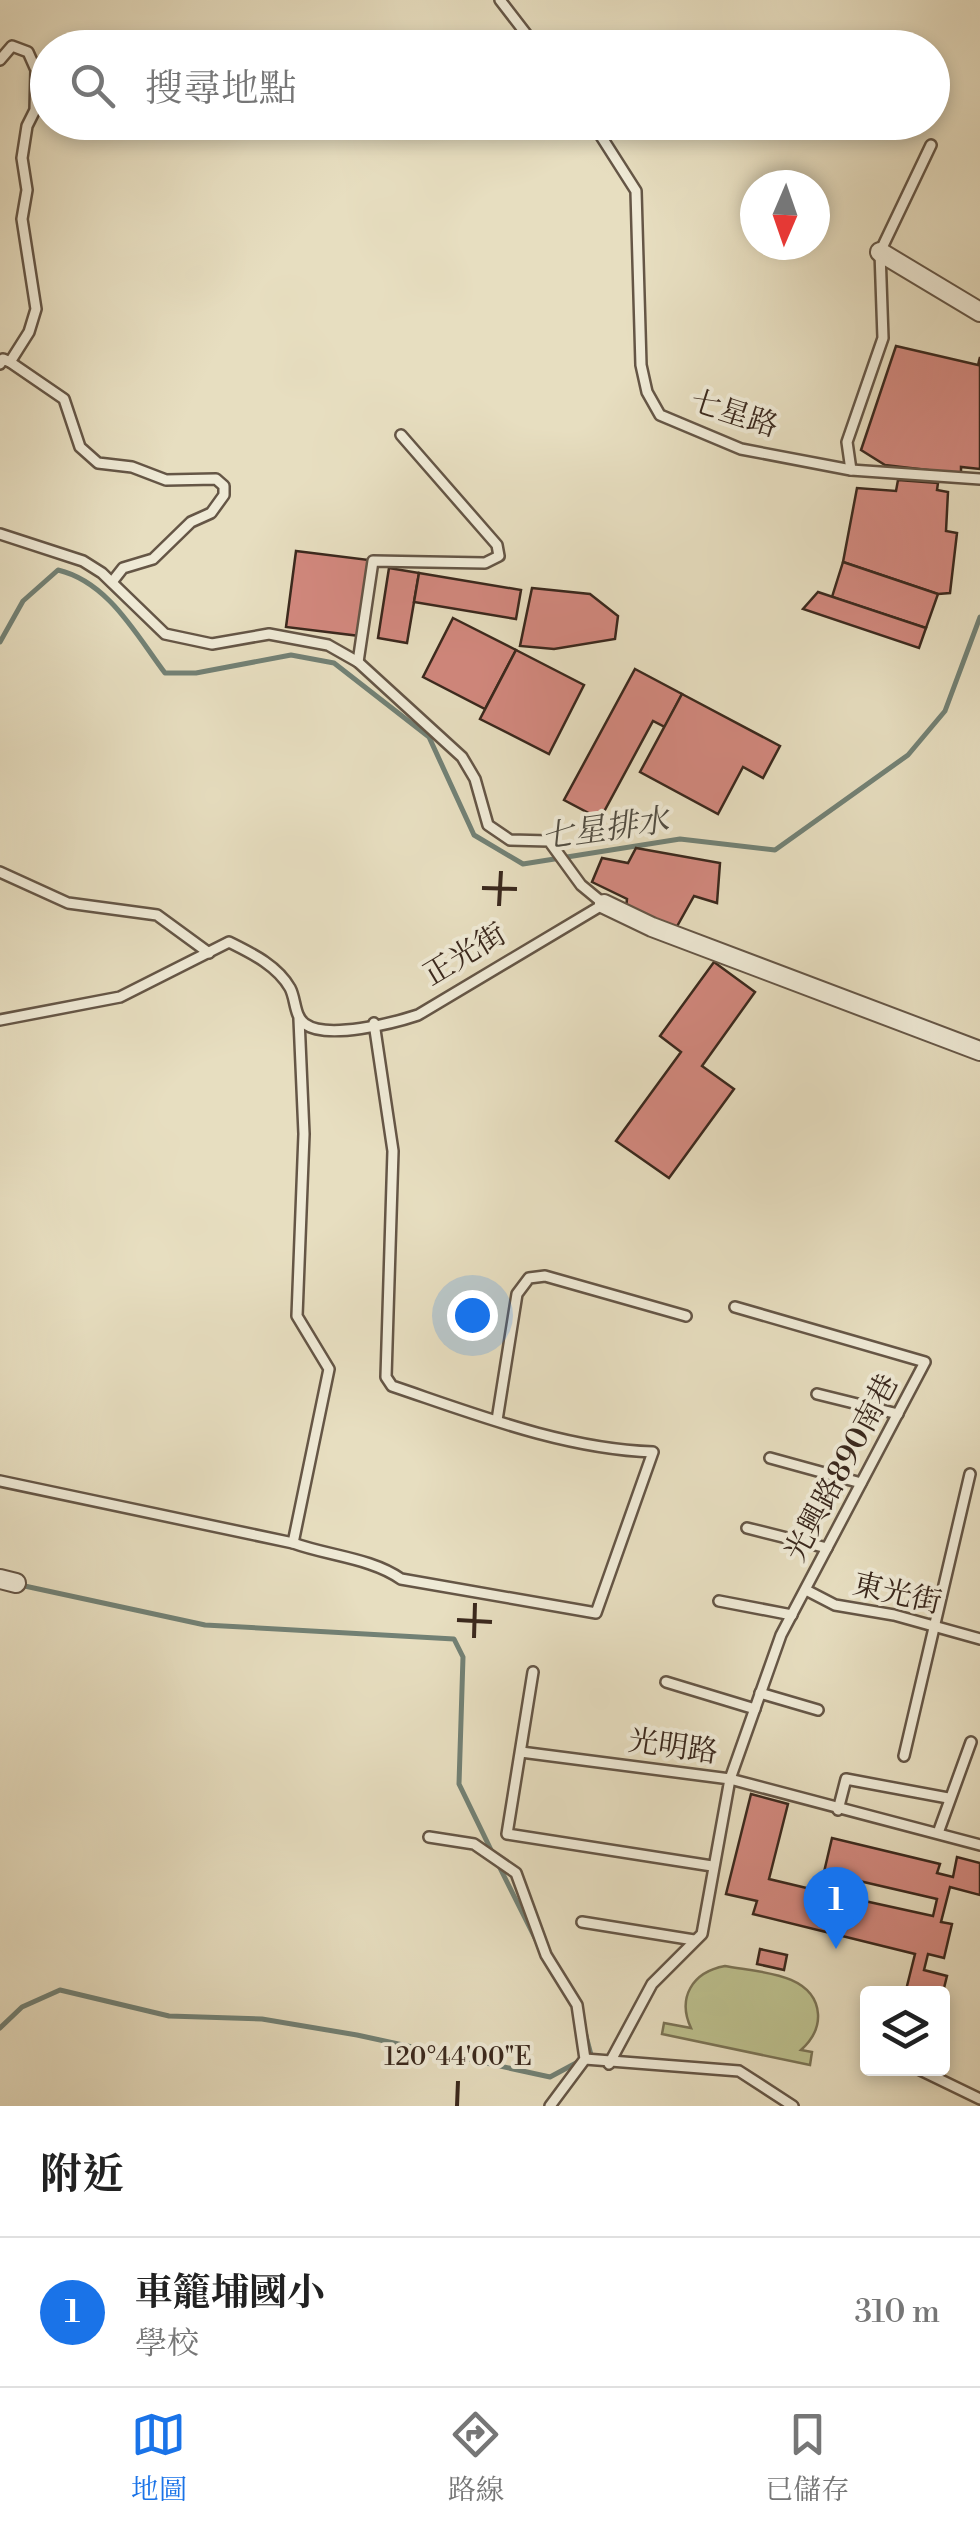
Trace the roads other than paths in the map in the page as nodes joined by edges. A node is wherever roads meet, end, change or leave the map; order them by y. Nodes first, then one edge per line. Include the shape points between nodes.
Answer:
1 (500, 0) edge
2 (524, 30) edge
3 (30, 56) edge
4 (0, 60) edge
5 (30, 118) edge
6 (603, 140) edge
7 (932, 145) dead end
8 (880, 252) junction
9 (980, 312) edge
10 (5, 363) edge
11 (401, 435) dead end
12 (851, 470) junction
13 (980, 479) edge
14 (0, 534) edge
15 (112, 582) junction
16 (358, 662) junction
17 (0, 872) edge
18 (604, 904) junction
19 (208, 953) junction
20 (299, 1018) junction
21 (0, 1020) edge
22 (374, 1024) junction
23 (980, 1051) edge
24 (736, 1308) dead end
25 (686, 1316) dead end
26 (817, 1394) dead end
27 (898, 1414) junction
28 (497, 1420) junction
29 (770, 1458) dead end
30 (970, 1474) dead end
31 (0, 1481) edge
32 (862, 1483) junction
33 (748, 1528) dead end
34 (293, 1543) junction
35 (827, 1548) junction
36 (806, 1590) junction
37 (720, 1601) dead end
38 (792, 1615) junction
39 (934, 1627) junction
40 (980, 1640) edge
41 (534, 1672) dead end
42 (666, 1682) dead end
43 (760, 1693) junction
44 (756, 1708) junction
45 (818, 1710) dead end
46 (971, 1742) dead end
47 (522, 1752) junction
48 (904, 1756) dead end
49 (730, 1780) junction
50 (948, 1798) junction
51 (838, 1810) junction
52 (938, 1834) junction
53 (429, 1837) dead end
54 (980, 1845) edge
55 (712, 1866) junction
56 (582, 1922) dead end
57 (694, 1940) junction
58 (585, 2059) junction
59 (609, 2064) junction
60 (933, 2076) edge
61 (980, 2099) edge
62 (550, 2106) edge
63 (793, 2106) edge

1 - 2 lane
3 - 4 lane via 12,46
5 - 10 lane via 22,219 36,308 29,332
6 - 12 lane, 七星路 via 636,191 642,365 660,415 741,449
7 - 8 lane
8 - 9 street
8 - 12 lane via 883,338 847,442
10 - 15 lane via 64,400 80,448 98,463 166,480 216,479 224,486 211,512 153,559 123,568
11 - 16 lane via 497,545 499,556 485,563 372,561
12 - 13 lane, 七星路
14 - 15 lane via 82,562
15 - 16 lane via 165,634 212,644 269,634 328,645
16 - 18 lane via 462,757 476,779 488,824 510,840 549,841
17 - 19 lane via 68,902 156,915
18 - 22 lane, 正光街 via 418,1015
18 - 23 street
19 - 20 lane via 229,942 262,959 291,989
19 - 21 lane via 120,997
20 - 22 lane, 正光街 via 306,1026 338,1032
20 - 34 lane via 304,1134 297,1316 329,1369
22 - 28 lane via 392,1151 386,1377 392,1386
24 - 27 lane, 光興路890南巷 via 925,1362
25 - 28 lane via 545,1276 529,1278 516,1294
26 - 27 lane
27 - 32 lane, 光興路890南巷
28 - 34 lane via 614,1451 652,1452 596,1613 401,1580 382,1566
29 - 32 lane
30 - 39 lane
31 - 34 lane
32 - 35 lane, 光興路890南巷
33 - 35 lane
35 - 36 lane, 光興路890南巷
36 - 38 lane, 光興路890南巷
36 - 39 lane, 東光街 via 835,1605
37 - 38 lane
38 - 43 lane, 光興路890南巷
39 - 40 lane, 東光街
39 - 48 lane
41 - 47 lane
42 - 44 lane
43 - 44 lane, 光興路890南巷
43 - 45 lane
44 - 49 lane, 光興路890南巷
46 - 50 lane
47 - 49 lane, 光明路
47 - 55 lane via 507,1834
49 - 51 lane
49 - 55 lane, 光明路
50 - 51 lane via 846,1779
50 - 52 lane
51 - 52 lane
52 - 54 lane
53 - 58 lane via 474,1844 516,1872 546,1955 577,2006
55 - 57 lane, 光明路 via 702,1934
56 - 57 lane
57 - 59 lane, 光明路 via 652,1984
58 - 59 lane
58 - 62 lane
59 - 63 lane via 739,2071
60 - 61 lane

